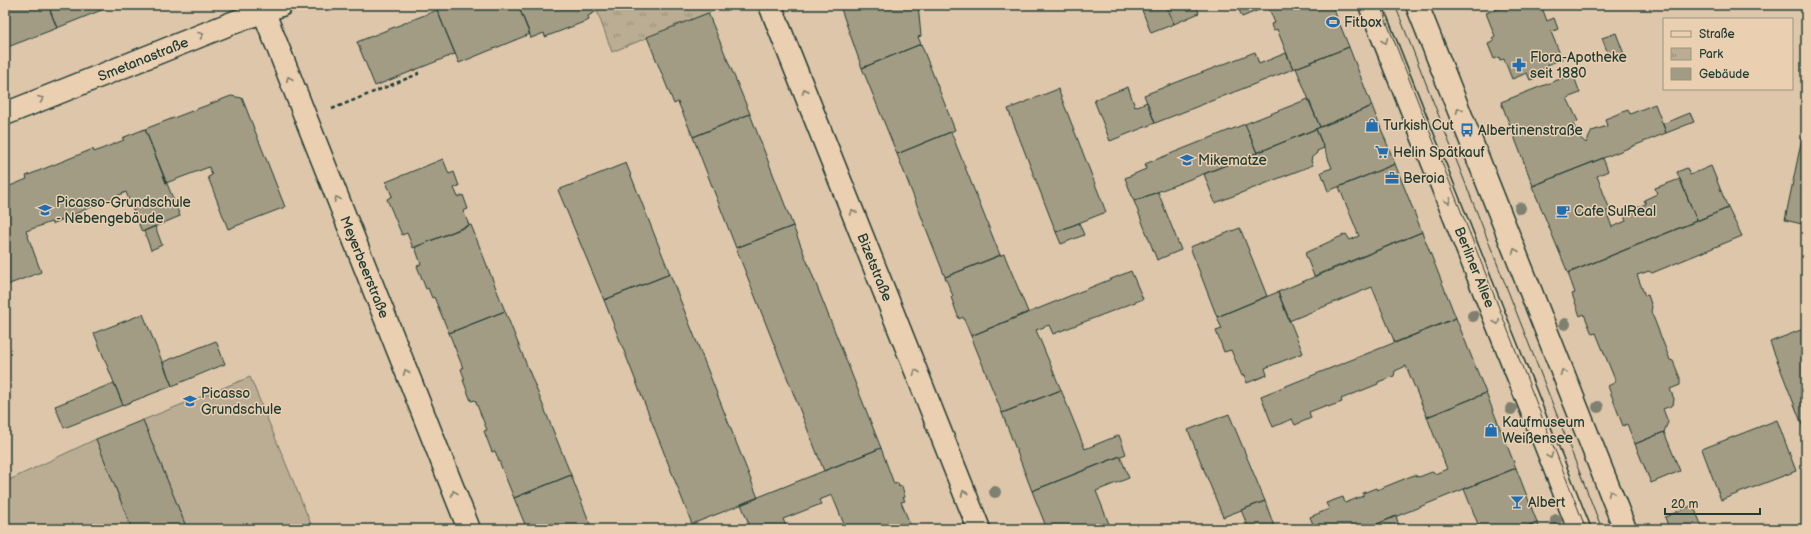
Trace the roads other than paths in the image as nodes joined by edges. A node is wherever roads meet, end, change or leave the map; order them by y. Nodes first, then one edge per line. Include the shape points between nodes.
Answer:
1 (770, 5) edge
2 (1370, 5) edge
3 (1417, 5) edge
4 (268, 7) edge
5 (5, 114) edge
6 (469, 529) edge
7 (978, 529) edge
8 (1578, 529) edge
9 (1625, 529) edge

7 -> 1 street, Bizetstraße
2 -> 8 street, Berliner Allee
9 -> 3 street
5 -> 4 street, Smetanastraße
6 -> 4 street, Meyerbeerstraße via 305,120

